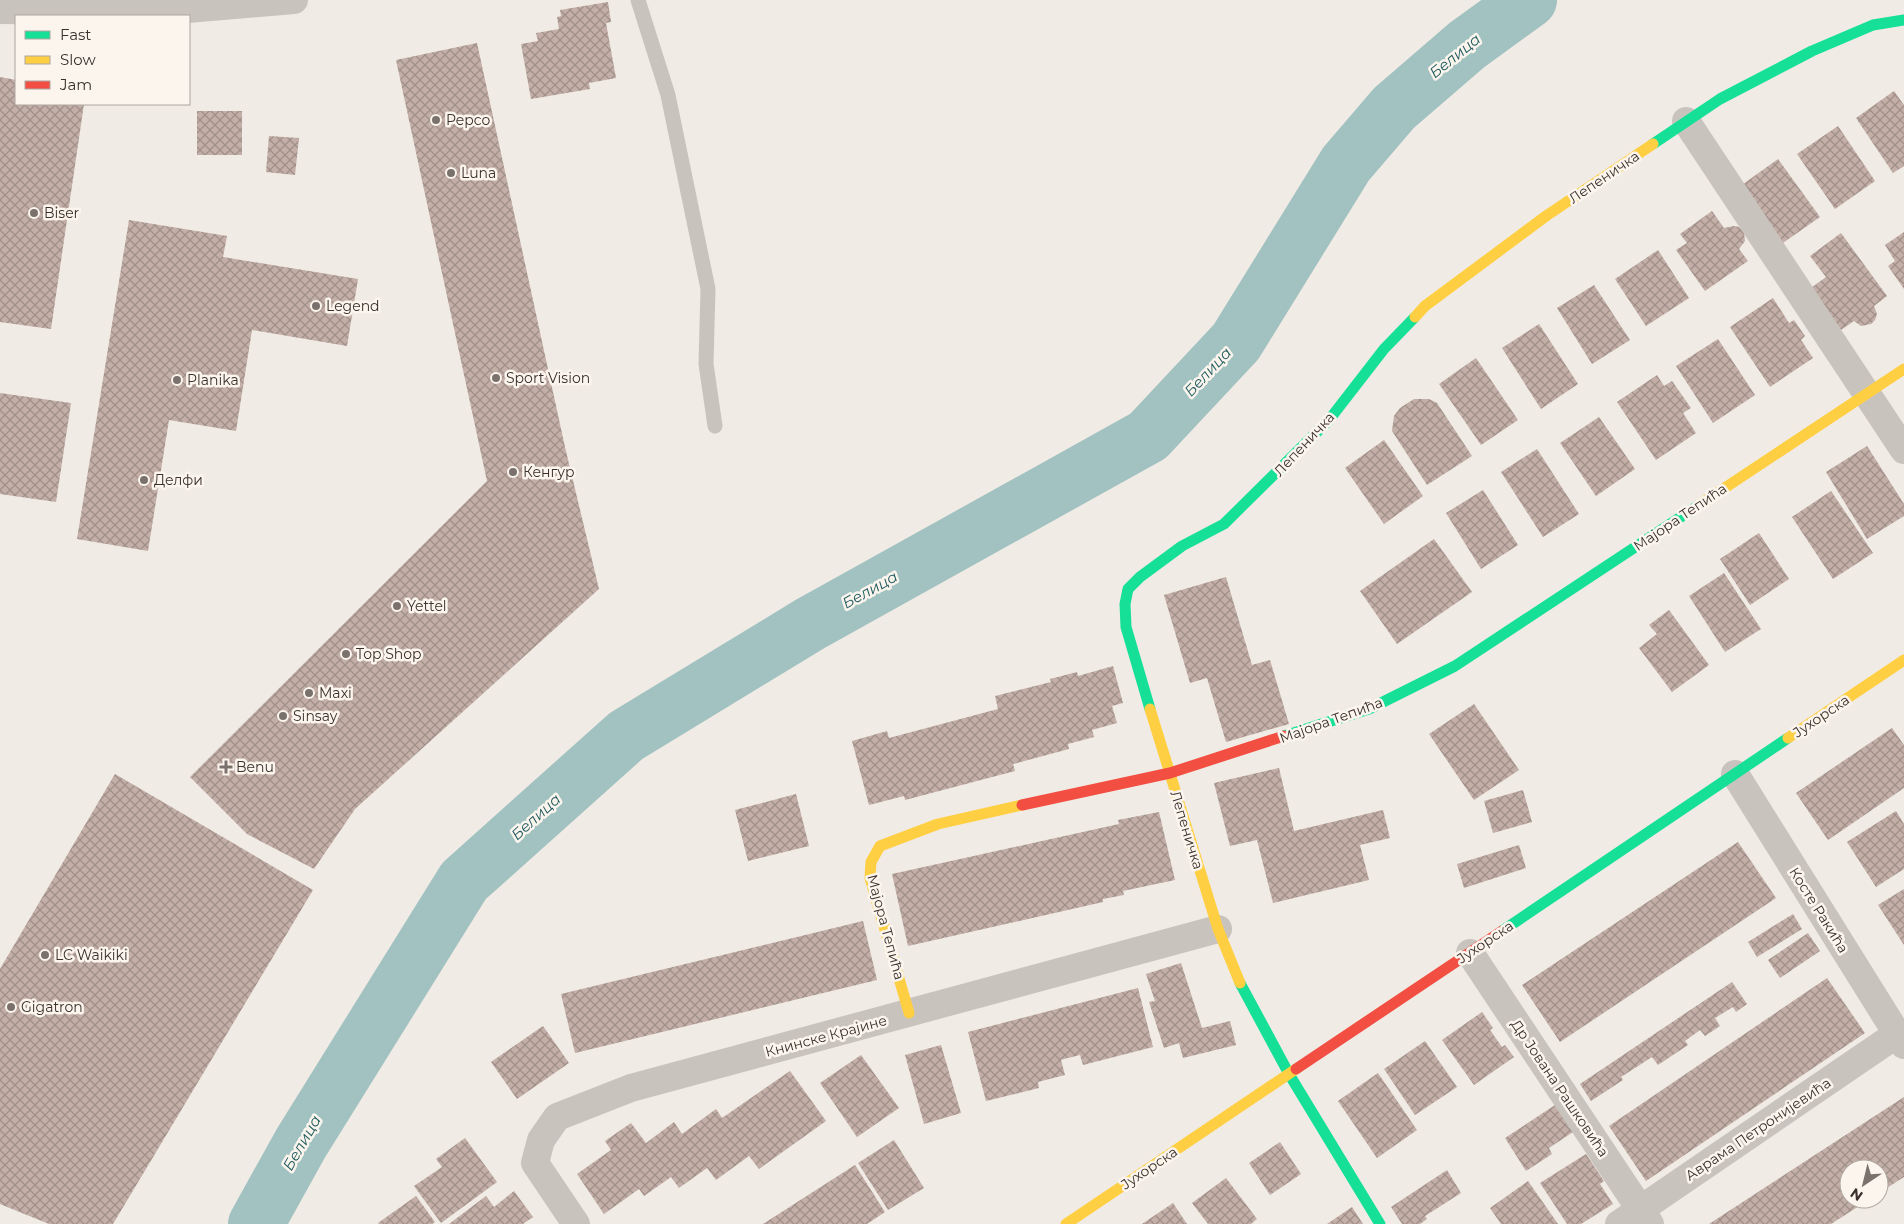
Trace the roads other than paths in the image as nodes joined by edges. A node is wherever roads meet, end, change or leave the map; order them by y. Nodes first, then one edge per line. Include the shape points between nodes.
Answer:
1 (294, 0) edge
2 (638, 0) edge
3 (204, 4) edge
4 (0, 10) edge
5 (1904, 20) edge
6 (1686, 121) junction
7 (1904, 369) edge
8 (1865, 394) junction
9 (715, 426) dead end
10 (1904, 450) edge
11 (1904, 660) edge
12 (1170, 773) junction
13 (1735, 774) junction
14 (1218, 929) junction
15 (1470, 953) junction
16 (909, 1013) junction
17 (1901, 1039) edge
18 (1289, 1074) junction
19 (1636, 1219) edge
20 (576, 1224) edge
21 (1066, 1224) edge
22 (1380, 1224) edge

1 - 3 street
2 - 9 lane via 668,95 708,289 706,364
3 - 4 street via 152,12
5 - 6 street, Лепеничка via 1873,25 1812,51 1720,99
6 - 8 street
6 - 12 street, Лепеничка via 1546,216 1425,306 1384,349 1329,420 1224,524 1182,546 1128,589 1126,628
7 - 8 street, Мајора Тепића
8 - 10 street
8 - 12 street, Мајора Тепића via 1455,666 1368,709
11 - 13 street, Јухорска
12 - 14 street, Лепеничка
12 - 16 street, Мајора Тепића via 938,824 880,846 870,862 870,878
13 - 15 street, Јухорска
13 - 17 street, Косте Ракића
14 - 16 street, Книнске Крајине
14 - 18 street, Лепеничка via 1242,984
15 - 18 street, Јухорска
15 - 19 street, Др Јована Рашковића
16 - 20 street, Книнске Крајине via 631,1088 557,1117 541,1140 534,1163
17 - 19 street, Аврама Петронијевића
18 - 21 street, Јухорска
18 - 22 street, Лепеничка

